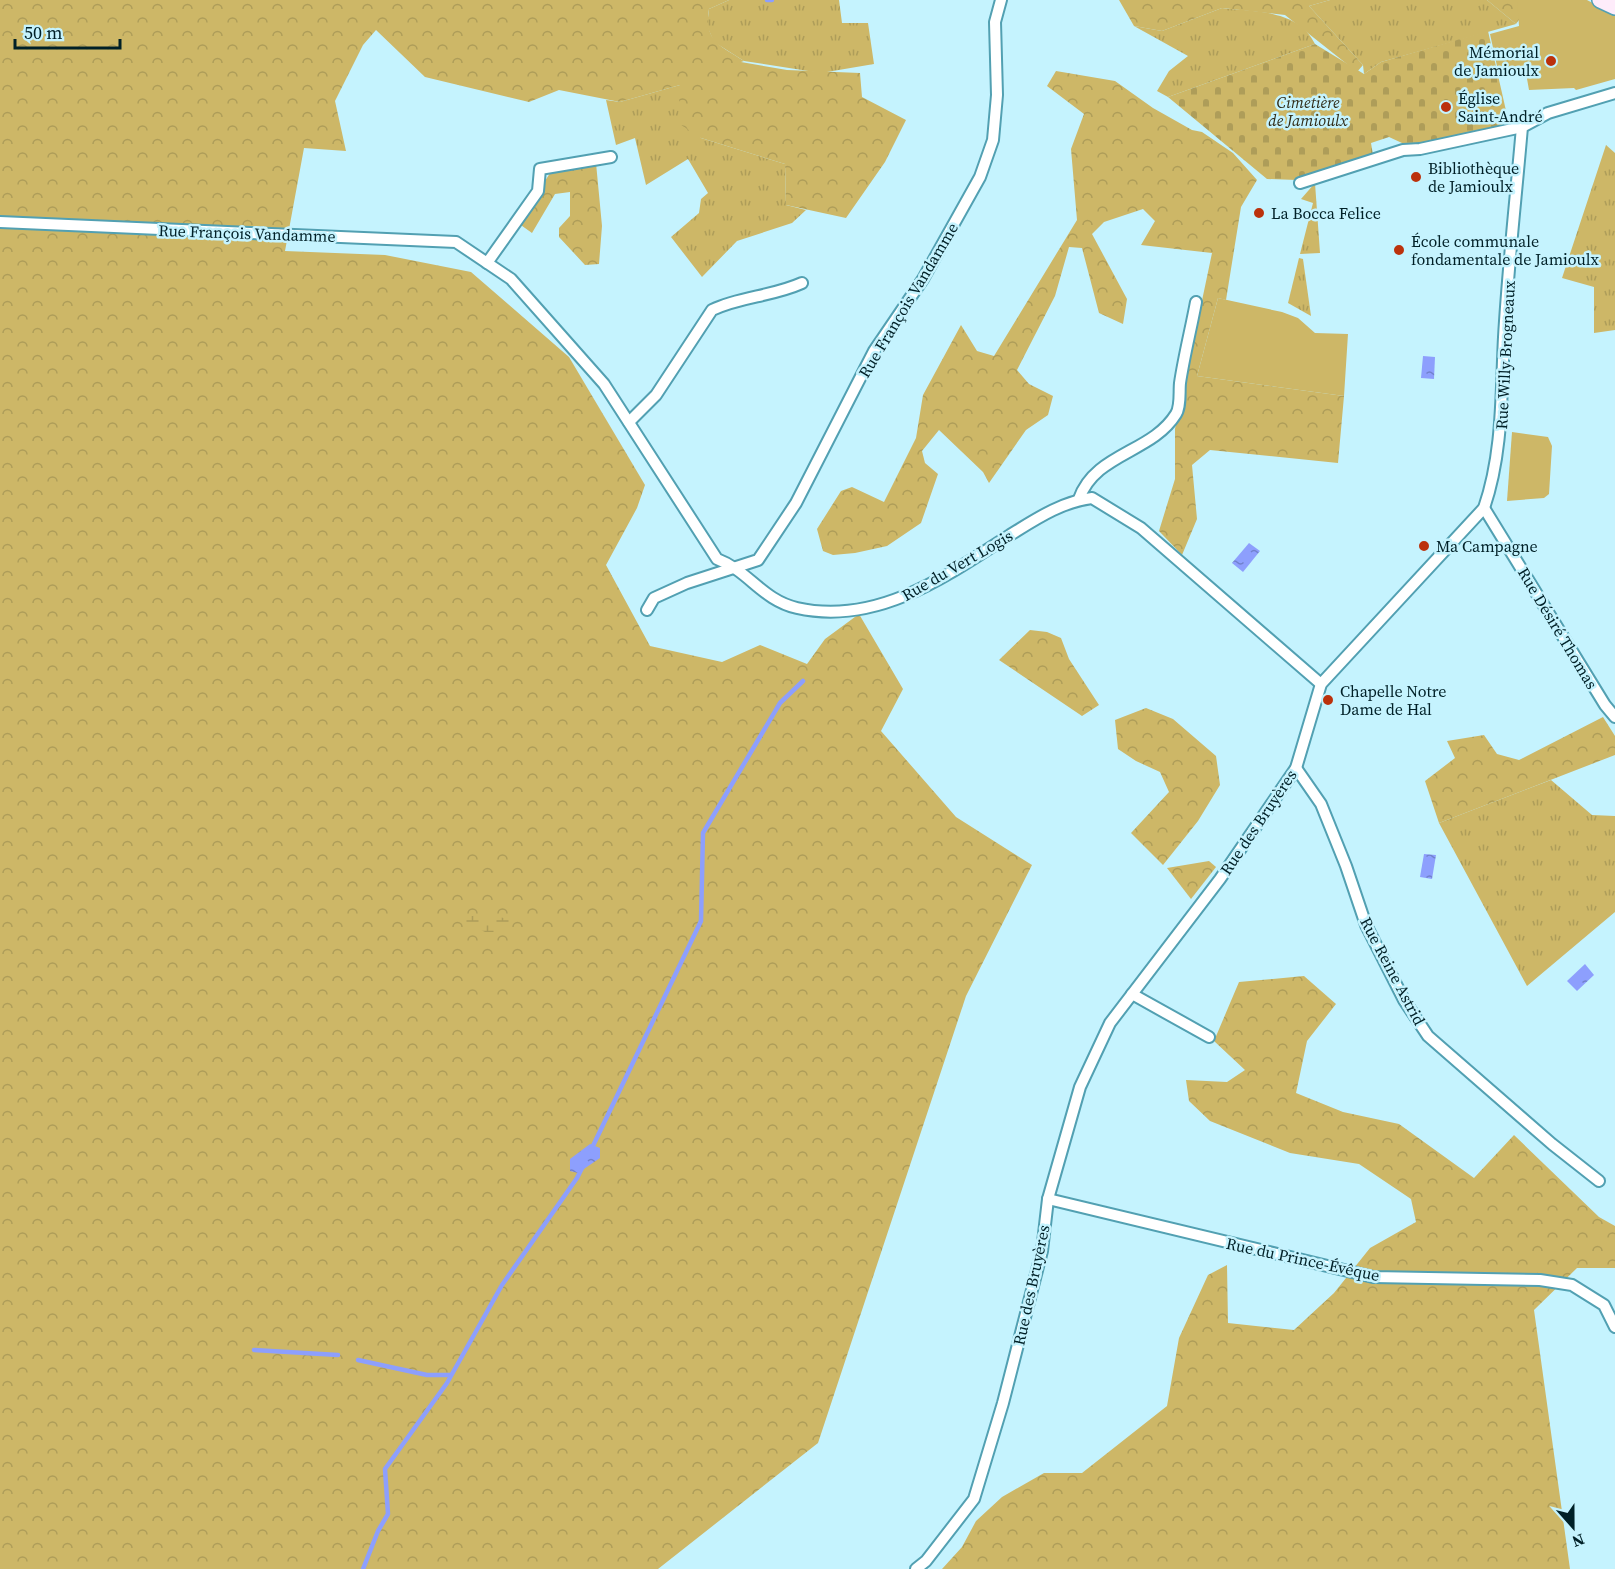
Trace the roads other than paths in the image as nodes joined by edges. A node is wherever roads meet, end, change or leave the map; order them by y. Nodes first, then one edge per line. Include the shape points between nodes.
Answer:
1 (1001, 0) edge
2 (1600, 0) edge
3 (1615, 7) edge
4 (1615, 93) edge
5 (1522, 127) junction
6 (611, 157) dead end
7 (1300, 183) dead end
8 (0, 222) edge
9 (487, 264) junction
10 (801, 283) dead end
11 (1196, 302) dead end
12 (629, 422) junction
13 (1079, 499) junction
14 (1484, 508) junction
15 (735, 566) junction
16 (647, 610) dead end
17 (1321, 684) junction
18 (1615, 717) edge
19 (1296, 768) junction
20 (1132, 994) junction
21 (1209, 1037) dead end
22 (1599, 1181) dead end
23 (1048, 1199) junction
24 (1615, 1327) edge
25 (916, 1569) edge

1 - 15 street, Rue François Vandamme via 995,22 997,95 993,140 980,177 923,279 874,351 796,503 758,560
2 - 3 street
4 - 5 street via 1548,113
5 - 7 street via 1404,150
5 - 14 street, Rue Willy Brogneaux via 1504,336 1500,436 1495,476
6 - 9 street via 540,169 538,190
8 - 9 street, Rue François Vandamme via 456,242
9 - 12 street, Rue François Vandamme via 511,279 604,384
10 - 12 street via 712,310 656,395
11 - 13 street via 1178,411 1157,438 1126,451 1095,473
12 - 15 street, Rue François Vandamme via 717,559
13 - 15 street, Rue du Vert Logis via 1059,505 919,590 887,604 855,609 798,608 778,602
13 - 17 street via 1092,498 1141,528
14 - 17 street, Rue des Bruyères
14 - 18 street, Rue Désiré Thomas
15 - 16 street, Rue François Vandamme via 654,598
17 - 19 street, Rue des Bruyères
19 - 20 street, Rue des Bruyères via 1220,879
19 - 22 street, Rue Reine Astrid via 1321,804 1366,925 1404,1000 1428,1036
20 - 21 street
20 - 23 street, Rue des Bruyères via 1110,1023 1080,1087
23 - 24 street, Rue du Prince-Évêque via 1372,1277 1540,1280 1572,1285 1604,1305
23 - 25 street, Rue des Bruyères via 1041,1251 974,1499

